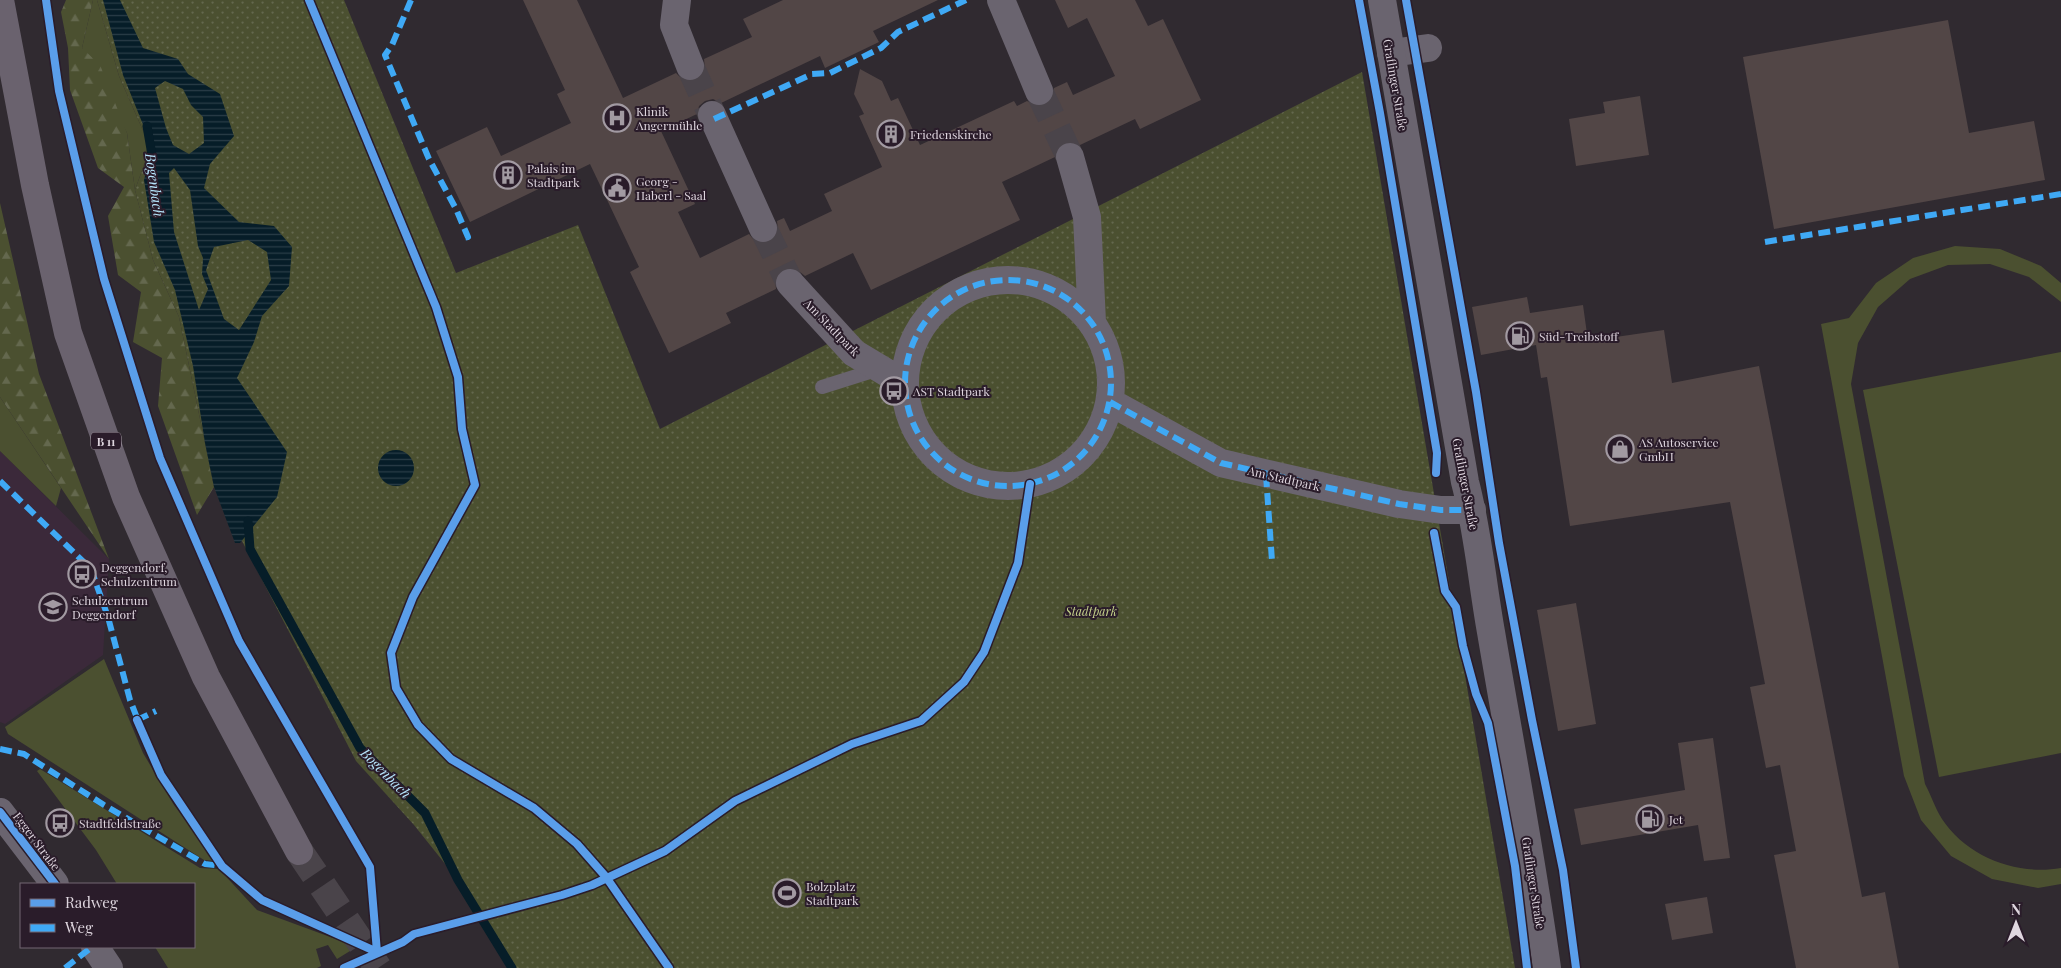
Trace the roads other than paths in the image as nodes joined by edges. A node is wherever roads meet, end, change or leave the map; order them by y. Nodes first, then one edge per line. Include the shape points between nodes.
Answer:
1 (0, 0) edge
2 (676, 0) edge
3 (1001, 0) edge
4 (1382, 0) edge
5 (1428, 48) dead end
6 (1391, 53) junction
7 (690, 66) tunnel mouth
8 (1039, 91) tunnel mouth
9 (712, 114) tunnel mouth
10 (1070, 157) tunnel mouth
11 (763, 228) tunnel mouth
12 (790, 283) tunnel mouth
13 (1092, 322) junction
14 (879, 369) junction
15 (904, 383) junction
16 (822, 387) dead end
17 (1110, 402) junction
18 (1472, 510) junction
19 (0, 812) edge
20 (299, 851) tunnel mouth
21 (55, 883) edge
22 (97, 948) edge
23 (109, 968) edge
24 (1547, 968) edge

1 - 20 highway, B 11 via 68,333 126,497 206,678
2 - 7 street via 674,25
3 - 8 street
4 - 6 street, Graflinger Straße
5 - 6 street
6 - 18 street, Graflinger Straße
9 - 11 street
10 - 13 street via 1086,217
12 - 14 street, Am Stadtpark via 854,353
13 - 15 street via 1065,297 1031,282 994,281 959,292 930,315 911,347
13 - 17 street via 1105,347 1112,374
14 - 15 street, Am Stadtpark
14 - 16 lane
15 - 17 street via 910,419 930,451 958,474 993,486 1030,484 1056,476 1078,460 1096,439
17 - 18 street, Am Stadtpark via 1221,463 1399,504 1441,510
18 - 24 street, Graflinger Straße
19 - 21 street, Egger Straße
22 - 23 street

